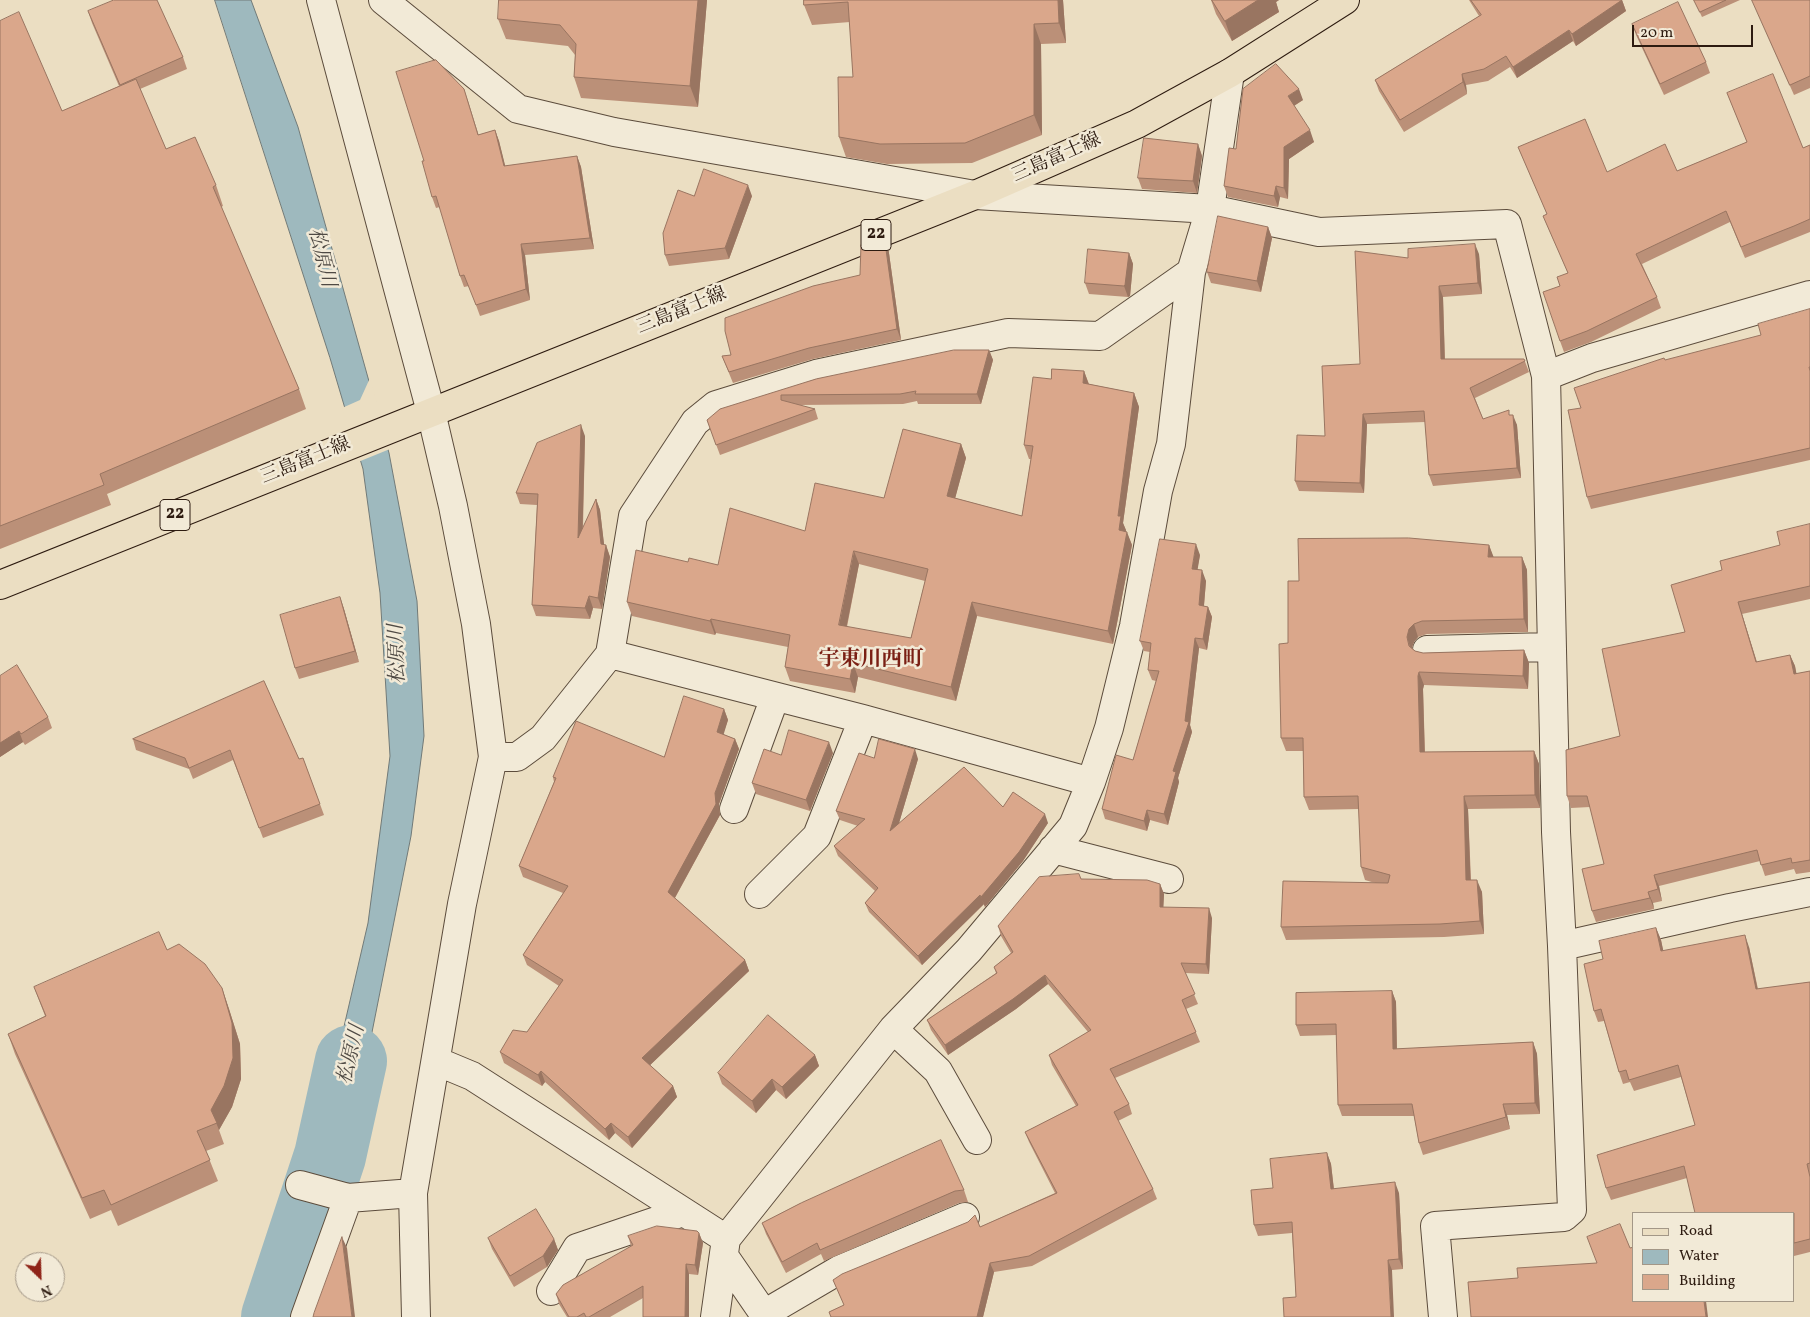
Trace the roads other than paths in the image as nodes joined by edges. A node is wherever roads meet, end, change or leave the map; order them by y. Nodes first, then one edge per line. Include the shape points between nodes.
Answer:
1 (321, 0) edge
2 (383, 0) edge
3 (1345, 0) edge
4 (1230, 73) junction
5 (975, 195) junction
6 (1210, 208) junction
7 (1191, 272) junction
8 (1810, 295) edge
9 (1546, 376) junction
10 (431, 412) junction
11 (0, 585) edge
12 (1552, 647) junction
13 (1427, 650) dead end
14 (610, 654) junction
15 (775, 697) junction
16 (863, 720) junction
17 (493, 757) junction
18 (1091, 782) junction
19 (734, 809) dead end
20 (1053, 849) junction
21 (1169, 879) dead end
22 (1810, 892) edge
23 (759, 894) dead end
24 (1562, 946) junction
25 (893, 1029) junction
26 (436, 1062) junction
27 (977, 1140) dead end
28 (300, 1184) dead end
29 (413, 1193) junction
30 (348, 1198) junction
31 (683, 1212) junction
32 (965, 1217) dead end
33 (725, 1248) junction
34 (551, 1291) dead end
35 (765, 1316) edge
36 (305, 1317) edge
37 (416, 1317) edge
38 (715, 1317) edge
39 (1444, 1317) edge

1 - 10 street
2 - 5 street via 518,109 614,132
3 - 4 main road, 三島富士線 / 22
4 - 5 main road, 三島富士線 / 22 via 1137,124
4 - 6 street
5 - 6 street
5 - 10 main road, 三島富士線 / 22
6 - 7 street
6 - 9 street via 1319,232 1507,224
7 - 14 street via 1100,336 1008,333 816,374 716,405 695,422 633,516
7 - 18 street via 1171,444 1158,491 1134,626 1109,728
8 - 9 street via 1592,358
9 - 12 street
10 - 11 main road, 三島富士線 / 22
10 - 17 street via 476,624
12 - 13 street
12 - 24 street
14 - 15 street
14 - 17 street via 543,738 517,757
15 - 16 street
15 - 19 street
16 - 18 street
16 - 23 street via 817,836
17 - 26 street via 462,904
18 - 20 street via 1073,826
20 - 21 street
20 - 25 street via 968,950
22 - 24 street
24 - 39 street via 1572,1210 1564,1216 1435,1226
25 - 27 street via 938,1071
25 - 33 street
26 - 29 street
26 - 31 street via 472,1076
28 - 30 street
29 - 30 street
29 - 37 street
30 - 36 street
31 - 33 street
31 - 34 street via 577,1248
32 - 35 street via 838,1270
33 - 35 street
33 - 38 street

